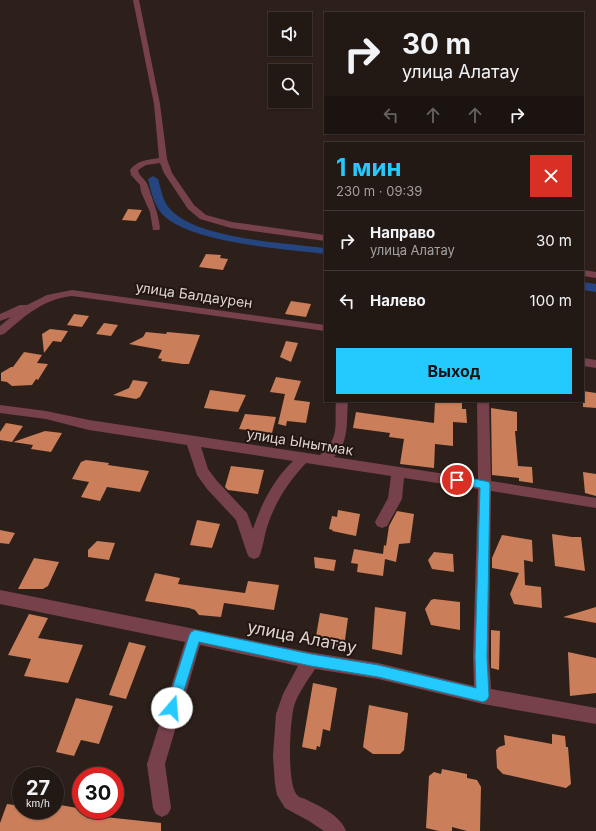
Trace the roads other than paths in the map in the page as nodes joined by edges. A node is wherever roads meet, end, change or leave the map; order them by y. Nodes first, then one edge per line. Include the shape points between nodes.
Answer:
1 (136, 0) edge
2 (163, 160) junction
3 (156, 228) dead end
4 (324, 238) edge
5 (584, 273) edge
6 (596, 275) edge
7 (33, 305) junction
8 (0, 318) edge
9 (324, 328) edge
10 (0, 332) edge
11 (584, 362) edge
12 (596, 364) edge
13 (342, 402) edge
14 (483, 402) edge
15 (0, 409) edge
16 (191, 440) junction
17 (304, 458) junction
18 (323, 460) junction
19 (398, 472) junction
20 (485, 485) junction
21 (596, 503) edge
22 (382, 522) dead end
23 (0, 597) edge
24 (195, 636) junction
25 (311, 660) junction
26 (483, 696) junction
27 (596, 716) edge
28 (162, 808) dead end
29 (337, 831) edge

1 - 2 street via 156,99
2 - 3 street via 136,166 134,170 144,185 154,212
2 - 4 street via 168,173 191,207 203,217 247,228
5 - 6 street
7 - 8 street
7 - 9 street, улица Балдаурен via 59,293 92,295
7 - 10 street
11 - 12 street
13 - 18 street via 338,443
14 - 20 street
15 - 16 street, улица Ынытмак via 46,415 89,426
16 - 17 street, улица Ынытмак
16 - 17 street via 196,446 202,471 242,517 254,553 269,504 289,471
17 - 18 street, улица Ынытмак
18 - 19 street, улица Ынытмак
19 - 20 street, улица Ынытмак
19 - 22 street via 394,499
20 - 21 street, улица Ынытмак
20 - 26 street via 481,657
23 - 24 street, улица Алатау
24 - 25 street, улица Алатау
24 - 28 street via 156,764
25 - 26 street, улица Алатау via 378,671
25 - 29 street via 294,686 286,706 281,765 290,801 321,818
26 - 27 street, улица Алатау

